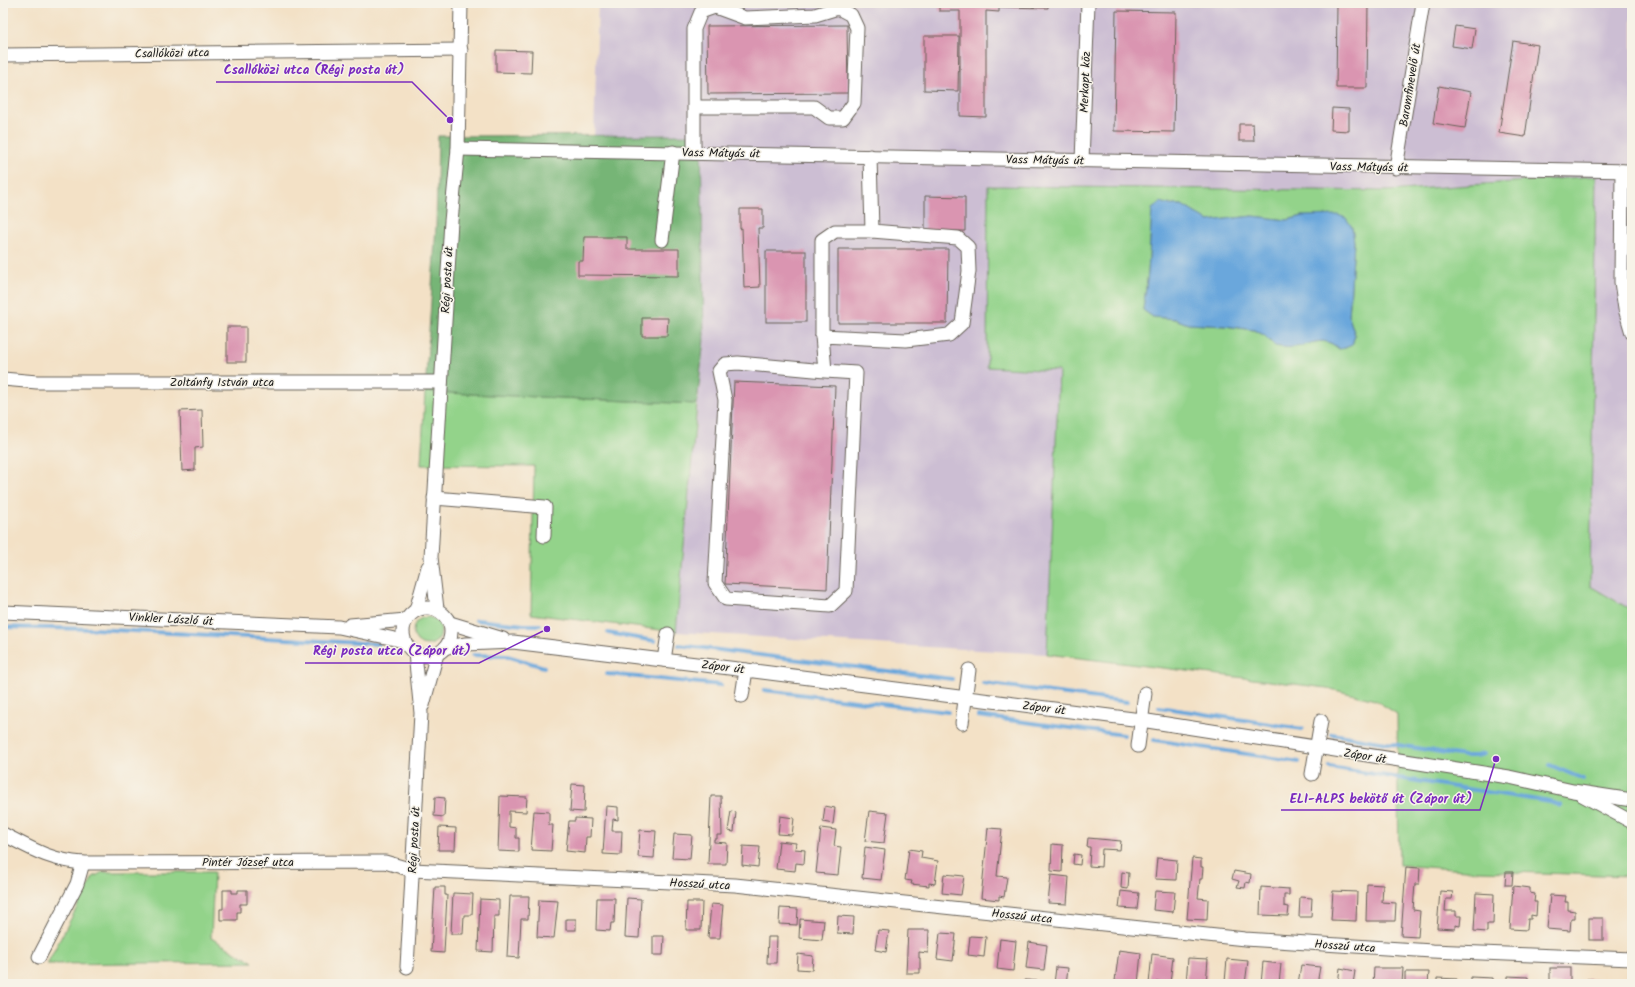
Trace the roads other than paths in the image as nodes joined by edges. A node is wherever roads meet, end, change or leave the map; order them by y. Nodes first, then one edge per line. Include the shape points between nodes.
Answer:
1 (461, 3) edge
2 (1088, 3) edge
3 (1423, 3) edge
4 (461, 50) junction
5 (3, 55) edge
6 (694, 107) junction
7 (458, 148) junction
8 (673, 152) junction
9 (694, 153) junction
10 (870, 156) junction
11 (1082, 161) junction
12 (1396, 168) junction
13 (1627, 171) edge
14 (872, 231) junction
15 (662, 240) dead end
16 (1632, 333) edge
17 (822, 336) junction
18 (825, 371) junction
19 (3, 379) edge
20 (441, 382) junction
21 (434, 498) junction
22 (544, 536) dead end
23 (431, 557) junction
24 (437, 609) junction
25 (416, 610) junction
26 (3, 612) edge
27 (406, 620) junction
28 (450, 623) junction
29 (338, 627) junction
30 (668, 634) dead end
31 (404, 641) junction
32 (513, 642) junction
33 (442, 651) junction
34 (414, 653) junction
35 (664, 660) junction
36 (746, 670) junction
37 (969, 670) dead end
38 (1145, 693) dead end
39 (742, 696) dead end
40 (965, 698) junction
41 (421, 713) junction
42 (1141, 720) junction
43 (1321, 721) dead end
44 (962, 723) dead end
45 (1138, 746) dead end
46 (1317, 749) junction
47 (1312, 774) dead end
48 (1573, 791) junction
49 (1632, 800) edge
50 (1632, 822) edge
51 (3, 834) edge
52 (82, 863) junction
53 (412, 870) junction
54 (39, 956) dead end
55 (1632, 959) edge
56 (407, 968) dead end

1 - 4 street, Régi posta út
2 - 11 street, Merkapt köz
3 - 12 street, Baromfinevelő út
4 - 5 street, Csallóközi utca
4 - 7 street, Régi posta út
6 - 6 street via 694,29 701,12 715,7 745,18 815,15 838,8 851,15 857,28 854,103 843,118 829,118 814,107
6 - 9 street
7 - 8 street, Vass Mátyás út
7 - 20 street, Régi posta út
8 - 9 street, Vass Mátyás út
8 - 15 street
9 - 10 street, Vass Mátyás út
10 - 11 street, Vass Mátyás út
10 - 14 street
11 - 12 street, Vass Mátyás út
12 - 13 street, Vass Mátyás út
13 - 16 street via 1621,282
14 - 17 street via 835,231 822,240
14 - 17 street via 958,238 968,247 969,271 962,323 949,335 906,340
17 - 18 street
18 - 18 street via 856,373 846,591 830,606 726,599 715,583 725,400 720,371 725,364 738,363
19 - 20 street, Zoltánfy István utca via 37,382
20 - 21 street, Régi posta út
21 - 22 street via 545,507
21 - 23 street, Régi posta út
23 - 24 street, Régi posta út
23 - 25 street, Régi posta út
24 - 25 street via 430,607
24 - 28 street
25 - 27 street
26 - 29 street, Vinkler László út
27 - 29 street, Vinkler László út
27 - 31 street via 403,626
28 - 32 street, Zápor út
28 - 33 street via 451,636
29 - 31 street, Vinkler László út
30 - 35 street
31 - 34 street
32 - 33 street, Zápor út via 466,644
32 - 35 street, Zápor út
33 - 34 street via 430,656
33 - 41 street, Régi posta út
34 - 41 street, Régi posta út
35 - 36 street, Zápor út
36 - 39 street
36 - 40 street, Zápor út
37 - 40 street
38 - 42 street
40 - 42 street, Zápor út
40 - 44 street
41 - 53 street, Régi posta út
42 - 45 street
42 - 46 street, Zápor út
43 - 46 street
46 - 47 street
46 - 48 street, Zápor út via 1509,778
48 - 49 street, Zápor út
48 - 50 street, Zápor út
51 - 52 street, Pintér József utca via 49,857
52 - 53 street, Pintér József utca via 385,862
52 - 54 street via 77,884
53 - 55 street, Hosszú utca via 735,886 1245,939 1432,951
53 - 56 street, Régi posta út

